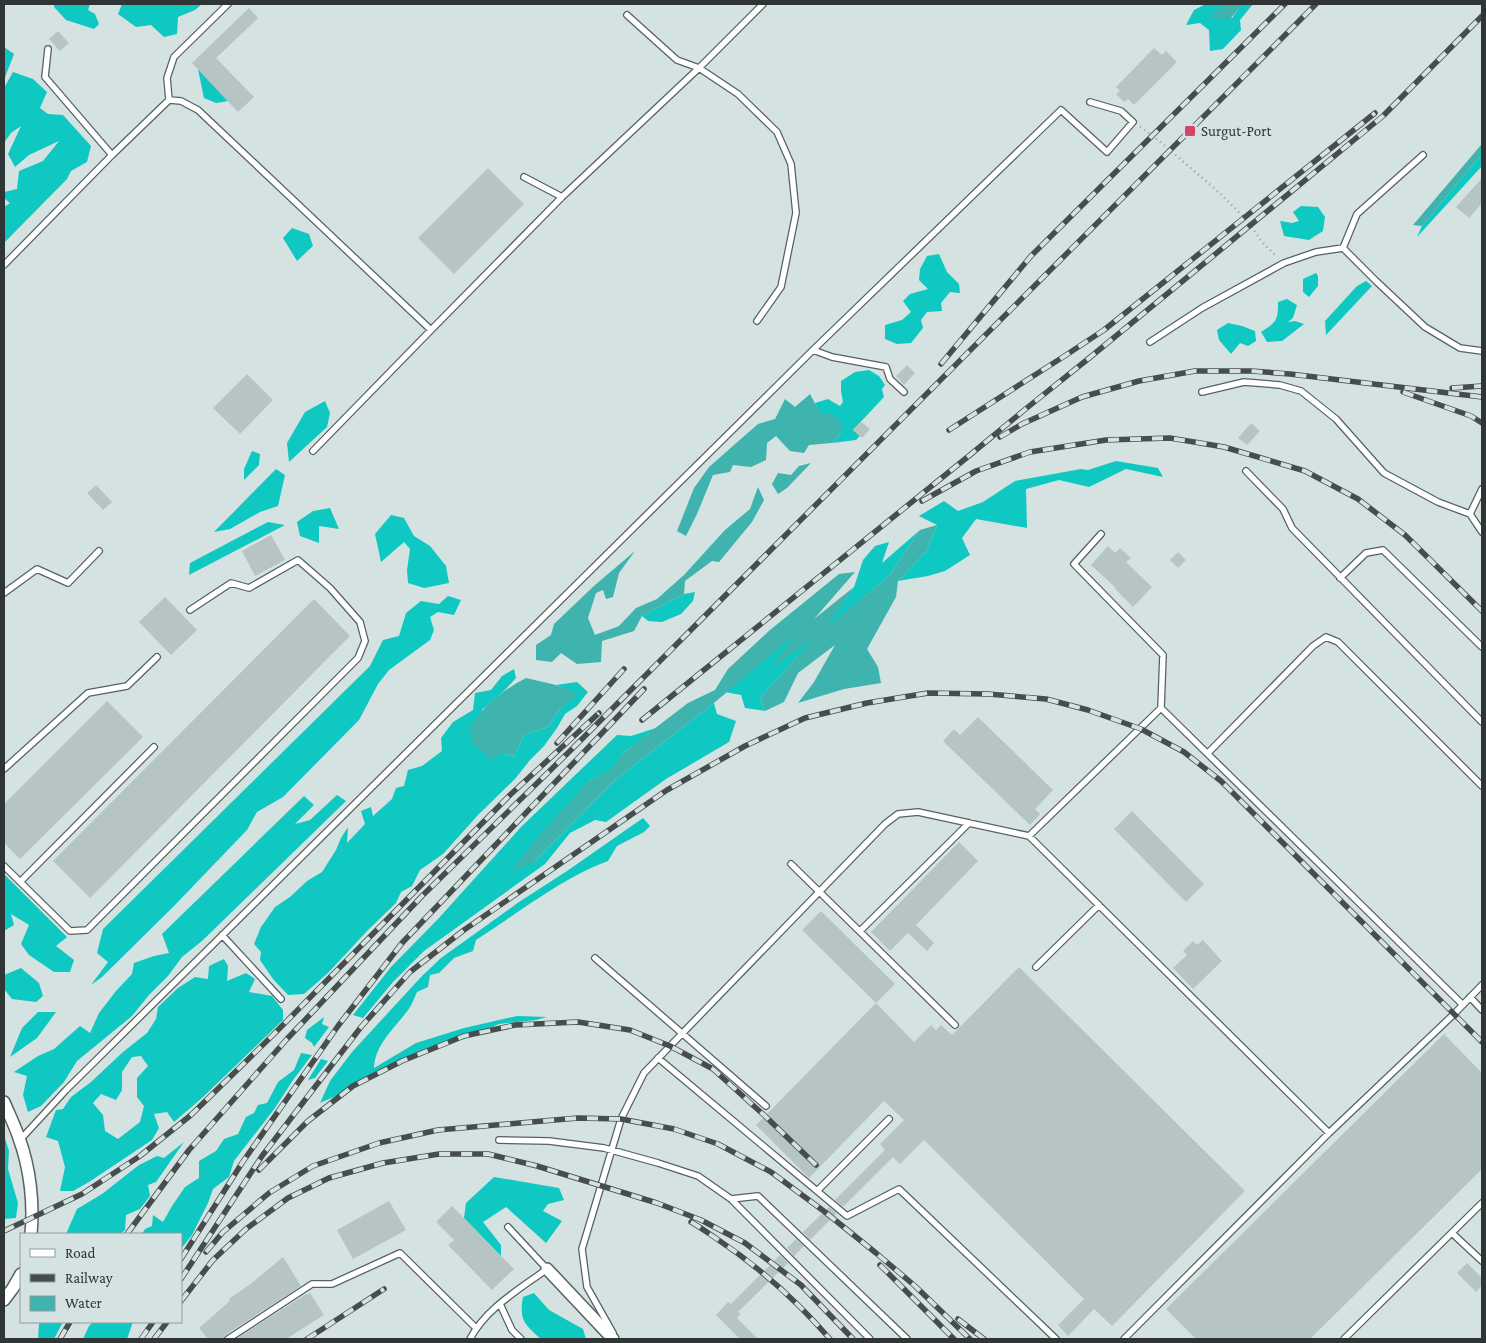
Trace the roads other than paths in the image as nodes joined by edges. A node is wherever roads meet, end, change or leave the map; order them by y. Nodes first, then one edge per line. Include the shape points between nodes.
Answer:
1 (228, 4) edge
2 (763, 4) edge
3 (627, 16) dead end
4 (48, 49) dead end
5 (699, 68) junction
6 (169, 100) junction
7 (1090, 102) dead end
8 (112, 155) junction
9 (1423, 155) dead end
10 (524, 177) dead end
11 (562, 197) junction
12 (1343, 248) junction
13 (4, 265) edge
14 (757, 321) dead end
15 (431, 330) junction
16 (1150, 342) dead end
17 (813, 350) junction
18 (1482, 351) edge
19 (904, 392) dead end
20 (1202, 392) dead end
21 (313, 451) dead end
22 (1246, 470) dead end
23 (1482, 489) edge
24 (1470, 514) junction
25 (1482, 532) edge
26 (1101, 534) dead end
27 (99, 551) dead end
28 (1340, 578) junction
29 (4, 593) edge
30 (190, 610) dead end
31 (1482, 647) edge
32 (157, 656) dead end
33 (1162, 708) junction
34 (1482, 722) edge
35 (154, 747) dead end
36 (1208, 753) junction
37 (4, 769) edge
38 (1482, 786) edge
39 (969, 823) junction
40 (1029, 836) junction
41 (791, 864) dead end
42 (4, 866) edge
43 (20, 882) junction
44 (820, 891) junction
45 (1099, 904) junction
46 (860, 931) junction
47 (222, 935) junction
48 (595, 958) dead end
49 (1036, 967) dead end
50 (1482, 985) edge
51 (1470, 998) junction
52 (280, 999) dead end
53 (1463, 1004) junction
54 (1482, 1010) edge
55 (955, 1026) dead end
56 (682, 1034) junction
57 (658, 1058) junction
58 (4, 1102) edge
59 (766, 1106) dead end
60 (888, 1119) dead end
61 (1329, 1133) junction
62 (20, 1140) junction
63 (499, 1140) dead end
64 (611, 1151) junction
65 (817, 1191) junction
66 (731, 1199) junction
67 (1482, 1202) edge
68 (508, 1227) dead end
69 (32, 1233) edge
70 (1452, 1233) junction
71 (1482, 1261) edge
72 (547, 1269) junction
73 (20, 1276) edge
74 (4, 1300) edge
75 (500, 1304) junction
76 (476, 1328) junction
77 (228, 1339) edge
78 (470, 1339) edge
79 (521, 1339) edge
80 (612, 1339) edge
81 (616, 1339) edge
82 (870, 1339) edge
83 (907, 1339) edge
84 (1056, 1339) edge
85 (1124, 1339) edge
86 (1344, 1339) edge

1 - 6 lane via 174,57 167,78
2 - 5 lane
3 - 5 lane via 677,60
4 - 8 lane via 45,77
5 - 11 lane
5 - 14 lane via 738,94 777,132 791,164 796,213 781,287
6 - 8 lane
6 - 15 lane via 181,101 198,110
7 - 17 lane via 1121,111 1133,122 1107,152 1061,110
8 - 13 lane
9 - 12 lane via 1357,214
10 - 11 lane
11 - 15 lane
12 - 16 lane via 1316,252 1284,263 1202,308
12 - 18 lane via 1425,327 1460,348
15 - 21 lane
17 - 19 lane via 832,357 886,367 890,379
17 - 47 lane
20 - 24 lane via 1244,382 1280,384 1300,391 1336,419 1384,473 1438,502
22 - 28 lane via 1283,509 1292,528
23 - 24 lane
24 - 25 lane
26 - 33 lane via 1074,564 1163,655
27 - 29 lane via 68,583 36,569
28 - 31 lane via 1366,553 1383,550
28 - 34 lane
30 - 43 lane via 231,583 249,588 298,560 330,588 360,622 365,641 358,658 87,930 70,932
32 - 37 lane via 127,686 88,693
33 - 36 lane
33 - 40 lane
35 - 43 lane
36 - 38 lane via 1313,646 1326,637 1338,642
36 - 53 lane
39 - 40 lane
39 - 44 lane via 918,812 898,814
39 - 46 lane
40 - 45 lane
41 - 44 lane
42 - 43 lane
44 - 46 lane
44 - 56 lane
45 - 49 lane
45 - 61 lane
46 - 55 lane
47 - 52 lane
47 - 62 lane
48 - 56 lane
50 - 51 lane
51 - 53 lane
51 - 54 lane
53 - 61 lane
56 - 57 lane
56 - 59 lane
57 - 64 lane via 644,1073 621,1119
57 - 65 lane
58 - 62 street
60 - 65 lane
61 - 85 lane
62 - 69 street via 28,1173
63 - 64 lane via 549,1141
64 - 66 lane via 698,1176
64 - 81 lane via 582,1249 587,1287
65 - 84 lane via 847,1216 900,1189
66 - 82 lane
66 - 83 lane via 758,1196
67 - 70 lane
68 - 72 lane
70 - 71 lane
70 - 86 lane
72 - 75 lane
72 - 80 street
73 - 74 street
75 - 76 lane
75 - 79 lane via 512,1330
76 - 77 lane via 400,1253 332,1284 312,1284
76 - 78 lane

